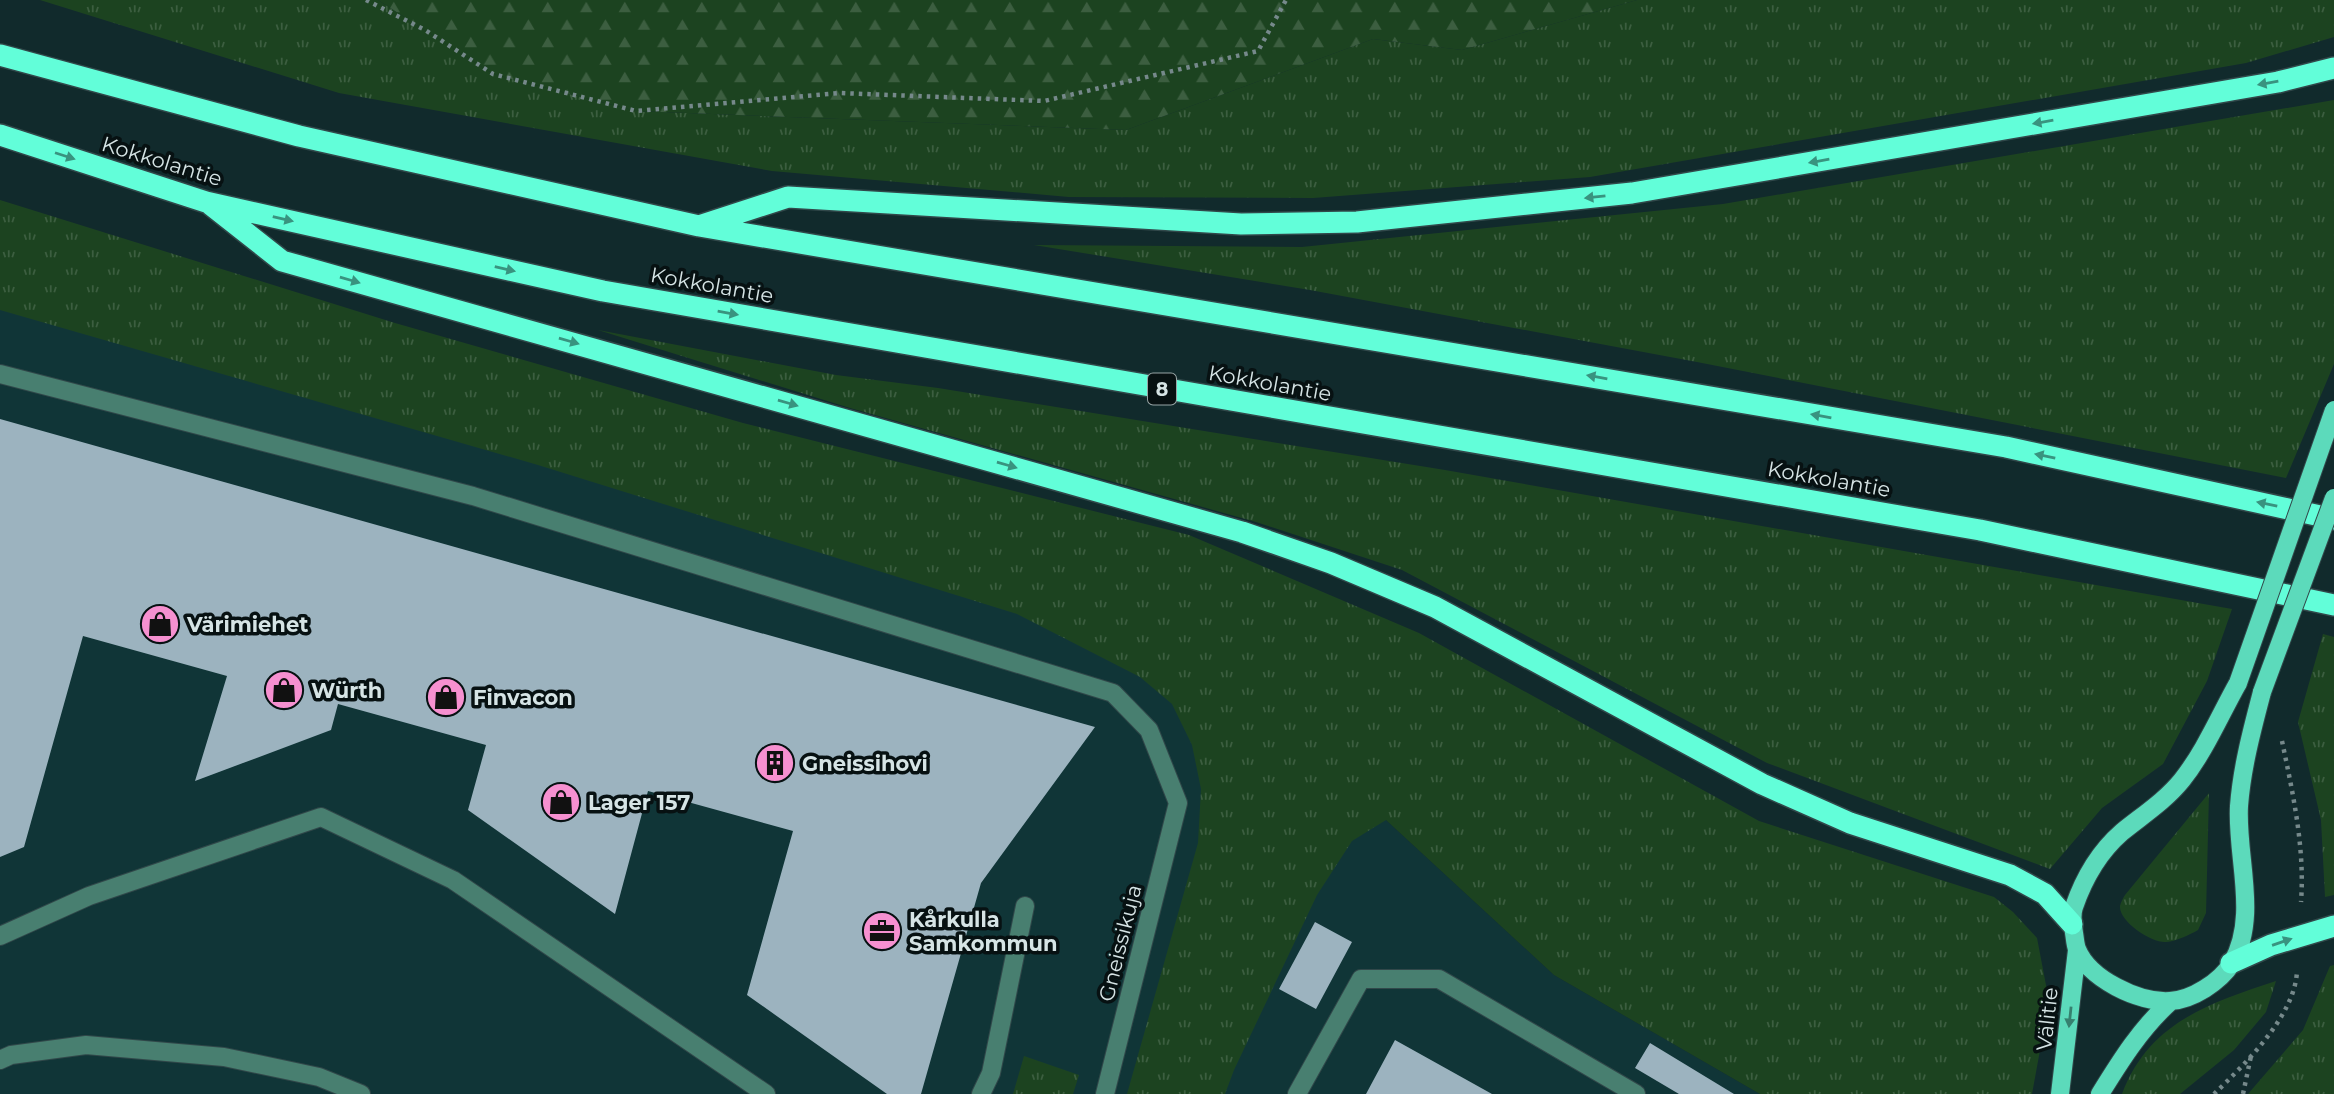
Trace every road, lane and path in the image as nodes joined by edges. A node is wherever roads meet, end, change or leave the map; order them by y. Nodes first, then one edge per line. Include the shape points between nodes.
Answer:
1 (366, 0) edge
2 (1286, 0) edge
3 (0, 55) edge
4 (2334, 68) edge
5 (0, 135) edge
6 (206, 202) junction
7 (699, 226) junction
8 (0, 374) edge
9 (2334, 410) edge
10 (2334, 498) edge
11 (2334, 519) edge
12 (2334, 605) edge
13 (1026, 906) dead end
14 (2072, 924) junction
15 (2334, 926) edge
16 (0, 936) edge
17 (2077, 950) junction
18 (2231, 963) junction
19 (2171, 1001) junction
20 (2251, 1055) dead end
21 (0, 1060) edge
22 (361, 1094) edge
23 (766, 1094) edge
24 (981, 1094) edge
25 (1105, 1094) edge
26 (1297, 1094) edge
27 (1636, 1094) edge
28 (2060, 1094) edge
29 (2100, 1094) edge
30 (2243, 1094) edge

1 - 2 path via 425,30 493,74 636,111 839,93 1044,101 1258,51
3 - 7 highway via 299,136
4 -> 7 highway via 2278,82 1632,193 1357,222 1241,224 788,197
5 -> 6 highway, Kokkolantie / 8
6 -> 12 highway, Kokkolantie / 8 via 603,291 1980,530
6 -> 14 highway via 282,261 1242,532 1331,564 1435,607 1762,784 1850,823 2010,875 2045,894
11 -> 7 highway via 2006,447
8 - 25 street, Gneissikuja via 474,496 1113,693 1149,730 1178,803
9 - 14 main road, bridge via 2238,684 2182,779 2092,865 2073,910
10 - 18 main road, bridge via 2262,692 2243,765 2239,847 2245,929
13 - 24 street via 991,1073
14 - 17 main road
18 -> 15 highway
16 - 23 street via 89,896 321,817 453,880
17 - 19 main road via 2094,972 2112,985 2143,998
17 -> 28 main road, Välitie
18 - 19 main road via 2196,993
19 - 29 main road via 2130,1046
20 - 30 path
21 - 22 street via 86,1045 224,1057 319,1077
26 - 27 street via 1361,979 1439,979

